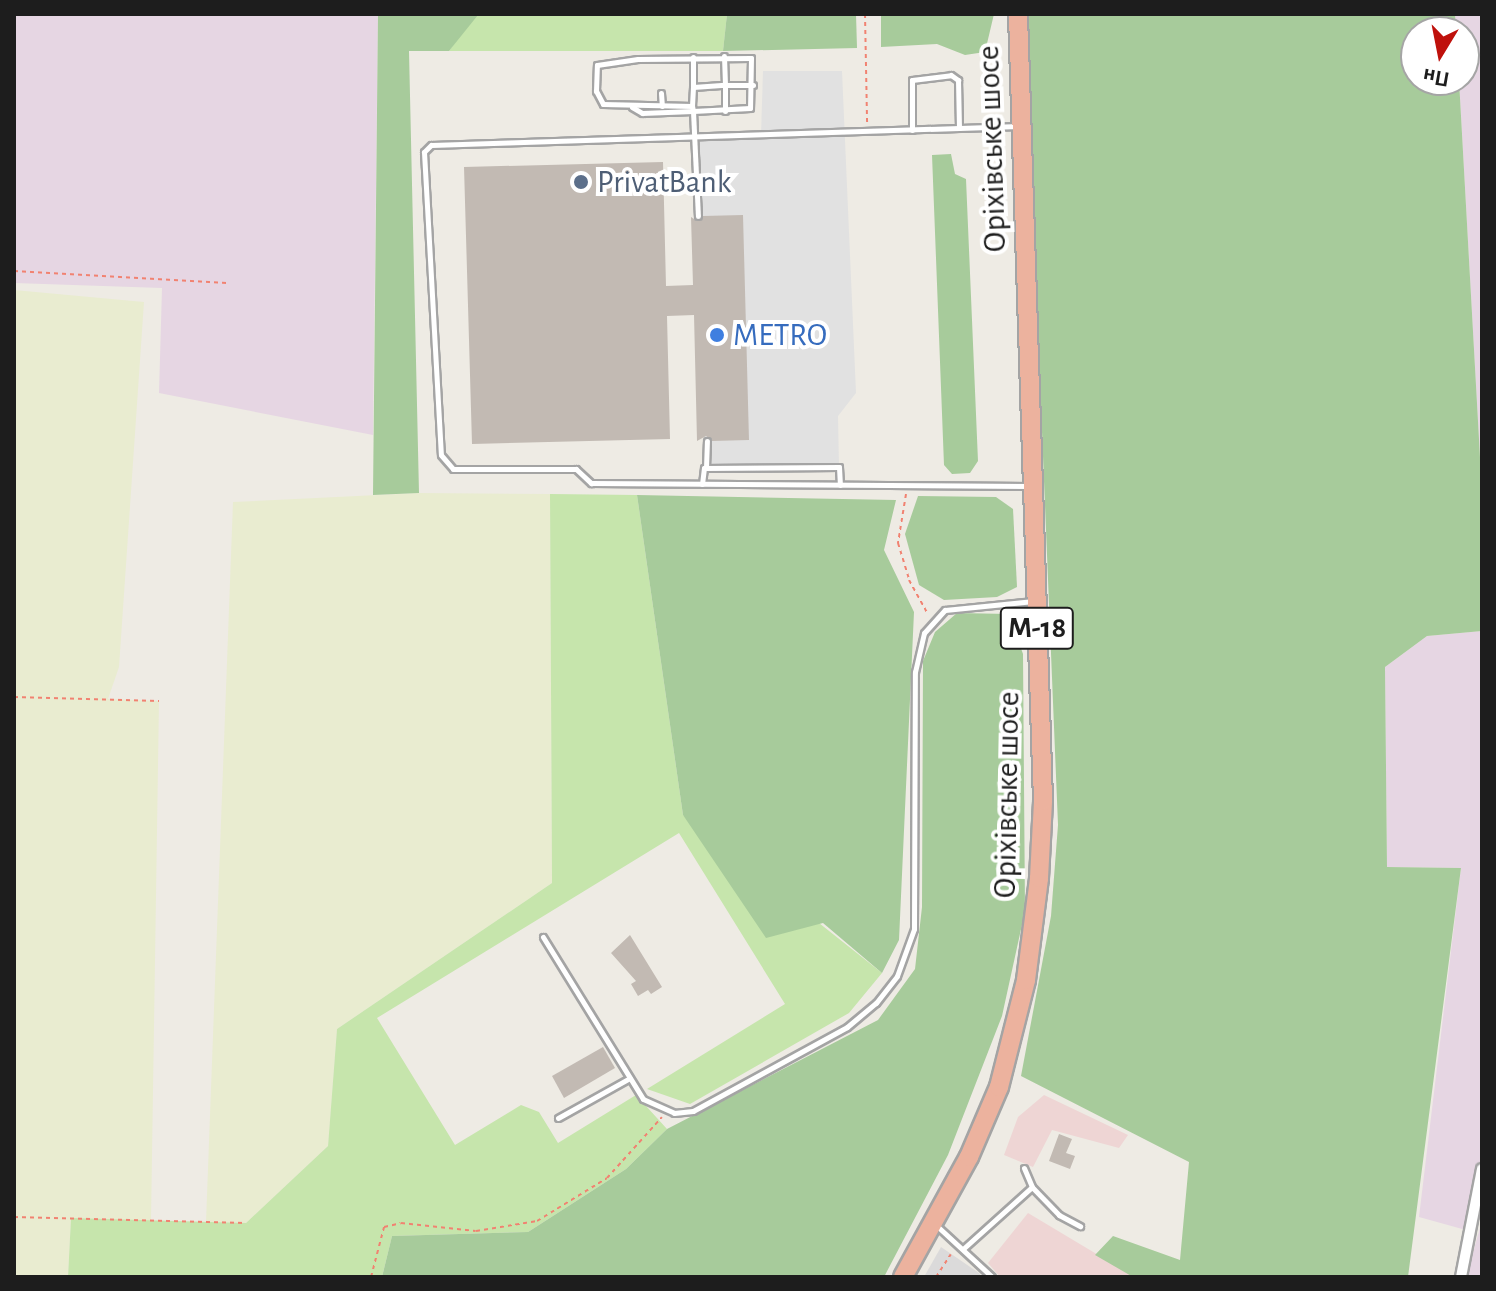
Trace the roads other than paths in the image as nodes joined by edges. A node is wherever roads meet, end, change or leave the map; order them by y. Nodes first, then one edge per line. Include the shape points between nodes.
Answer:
1 (1018, 14) edge
2 (724, 56) junction
3 (693, 57) junction
4 (725, 85) junction
5 (753, 85) junction
6 (693, 87) junction
7 (661, 93) dead end
8 (631, 106) junction
9 (662, 106) junction
10 (692, 110) junction
11 (725, 111) junction
12 (1022, 126) junction
13 (959, 128) junction
14 (912, 130) junction
15 (695, 138) junction
16 (698, 216) dead end
17 (707, 441) dead end
18 (706, 469) junction
19 (702, 484) junction
20 (840, 485) junction
21 (1033, 486) junction
22 (1036, 601) junction
23 (543, 937) dead end
24 (631, 1078) junction
25 (558, 1118) dead end
26 (1024, 1168) dead end
27 (1482, 1169) edge
28 (1032, 1187) junction
29 (935, 1224) junction
30 (1080, 1226) dead end
31 (961, 1246) junction
32 (903, 1277) edge
33 (992, 1277) edge
34 (1461, 1277) edge

1 - 12 highway, Оріхівське шосе / М-18
2 - 3 lane
2 - 4 lane
2 - 5 lane via 751,58
3 - 6 lane
3 - 8 lane via 603,60 596,71 598,98 612,107
4 - 5 lane
4 - 6 lane
4 - 11 lane
5 - 11 lane via 750,108
6 - 10 lane
7 - 9 lane
8 - 9 lane
8 - 10 lane via 653,113
9 - 10 lane
10 - 11 lane
10 - 15 lane
12 - 13 lane
12 - 21 highway, Оріхівське шосе / М-18
13 - 14 lane
13 - 14 lane via 958,80 951,75 912,80
14 - 15 lane
15 - 16 lane
15 - 19 lane via 431,145 424,152 444,464 453,469 576,469 591,483
17 - 18 lane
18 - 19 lane
18 - 20 lane via 839,467
19 - 20 lane
20 - 21 lane
21 - 22 highway, Оріхівське шосе / М-18
22 - 24 lane via 945,610 932,621 915,672 914,929 897,976 876,1003 847,1027 693,1111 667,1111 643,1099
22 - 29 highway, Оріхівське шосе / М-18 via 1043,801 1026,980 999,1087
23 - 24 lane
24 - 25 lane
26 - 28 lane
27 - 34 street
28 - 30 lane via 1059,1215
28 - 31 lane
29 - 31 lane
29 - 32 highway, М-18
31 - 33 lane

